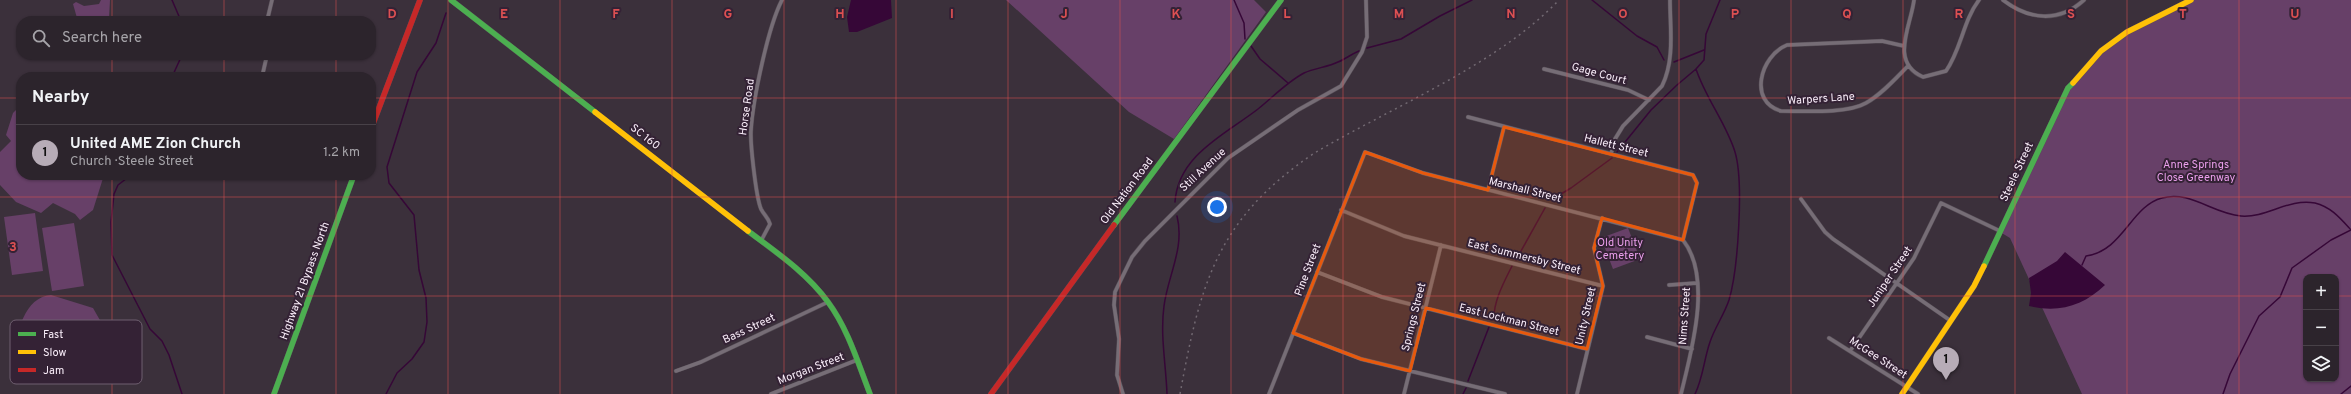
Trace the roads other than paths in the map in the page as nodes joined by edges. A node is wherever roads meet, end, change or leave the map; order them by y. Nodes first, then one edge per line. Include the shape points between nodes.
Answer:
1 (272, 0) edge
2 (420, 0) edge
3 (451, 0) edge
4 (782, 0) edge
5 (1366, 0) edge
6 (1670, 0) edge
7 (1914, 0) edge
8 (1980, 0) edge
9 (2003, 0) edge
10 (2084, 0) edge
11 (2191, 0) edge
12 (1280, 1) edge
13 (2182, 2) edge
14 (268, 16) edge
15 (1904, 46) junction
16 (266, 60) edge
17 (1908, 66) junction
18 (1544, 69) dead end
19 (263, 72) edge
20 (1649, 100) junction
21 (376, 116) edge
22 (1468, 117) dead end
23 (1504, 127) junction
24 (1365, 152) joint
25 (1610, 154) junction
26 (352, 180) edge
27 (1488, 190) junction
28 (1801, 199) dead end
29 (1342, 210) junction
30 (1602, 218) junction
31 (2000, 232) junction
32 (762, 239) junction
33 (1683, 240) junction
34 (1441, 245) junction
35 (1317, 272) junction
36 (1697, 283) junction
37 (1897, 283) junction
38 (1669, 285) dead end
39 (1603, 286) junction
40 (828, 302) junction
41 (1426, 308) junction
42 (1951, 321) junction
43 (1294, 332) junction
44 (1647, 337) dead end
45 (1828, 338) dead end
46 (1587, 349) junction
47 (1692, 349) junction
48 (1850, 351) junction
49 (857, 360) junction
50 (676, 371) dead end
51 (1410, 371) junction
52 (1907, 388) junction
53 (783, 389) junction
54 (1271, 393) edge
55 (274, 394) edge
56 (771, 394) edge
57 (785, 394) edge
58 (870, 394) edge
59 (991, 394) edge
60 (1123, 394) edge
61 (1404, 394) edge
62 (1506, 394) edge
63 (1577, 394) edge
64 (1681, 394) edge
65 (1902, 394) edge
66 (1918, 394) edge

1 - 14 street
2 - 21 main road
3 - 32 main road, SC 160 / SC 160
4 - 32 street, Horse Road via 776,11 771,32 751,131 761,209 770,224
5 - 60 street, Still Avenue via 1367,37 1362,52 1341,86 1298,110 1228,158 1132,257 1115,292 1114,305 1119,339 1117,375
6 - 20 street via 1669,69 1662,86
7 - 15 street
8 - 17 street via 1971,13 1952,63 1946,71 1923,77
9 - 10 street via 2026,14 2051,17 2075,8
11 - 13 main road, Steele Street
12 - 59 main road, Old Nation Road
13 - 31 main road, Steele Street via 2127,32 2101,51 2077,77 2061,99
15 - 17 street
15 - 17 street, Warpers Lane via 1882,42 1787,45 1766,61 1763,97 1773,109 1781,111 1853,108 1867,103
16 - 19 street
18 - 20 street, Gage Court via 1628,90
20 - 25 street via 1618,133
22 - 23 street, Hallett Street
23 - 25 street, Hallett Street
23 - 27 street
24 - 27 street, Marshall Street via 1422,173
24 - 29 street, Pine Street
25 - 33 street, Hallett Street via 1695,176 1697,183
26 - 55 main road, Highway 21 Bypass North
27 - 30 street, Marshall Street
28 - 37 street via 1825,232
29 - 34 street, East Summersby Street via 1404,236
29 - 35 street, Pine Street
30 - 33 street, Marshall Street
30 - 39 street, Unity Street via 1594,248
31 - 37 street, Juniper Street via 1941,203 1914,258
31 - 42 main road, Steele Street via 1974,286
32 - 40 main road, SC 160 / SC 160 via 794,266
33 - 36 street, Nims Street via 1694,261
34 - 39 street, East Summersby Street
34 - 41 street, Springs Street
35 - 41 street, East Lockman Street via 1382,297
35 - 43 street, Pine Street
36 - 38 street
36 - 47 street, Nims Street
37 - 42 street
37 - 48 street, Juniper Street
39 - 46 street, Unity Street
40 - 49 main road, SC 160 via 841,323
40 - 50 street, Bass Street via 701,362
41 - 46 street, East Lockman Street
41 - 51 street, Springs Street
42 - 52 main road, Steele Street
43 - 51 street via 1361,359
43 - 54 street, Pine Street
44 - 47 street
45 - 48 street, McGee Street
46 - 63 street, Unity Street
47 - 64 street, Nims Street
48 - 52 street, McGee Street
49 - 53 street, Morgan Street
49 - 58 main road, SC 160
51 - 61 street, Springs Street
51 - 62 street
52 - 65 main road, Steele Street
52 - 66 street, McGee Street
53 - 56 street, Morgan Street
53 - 57 street

